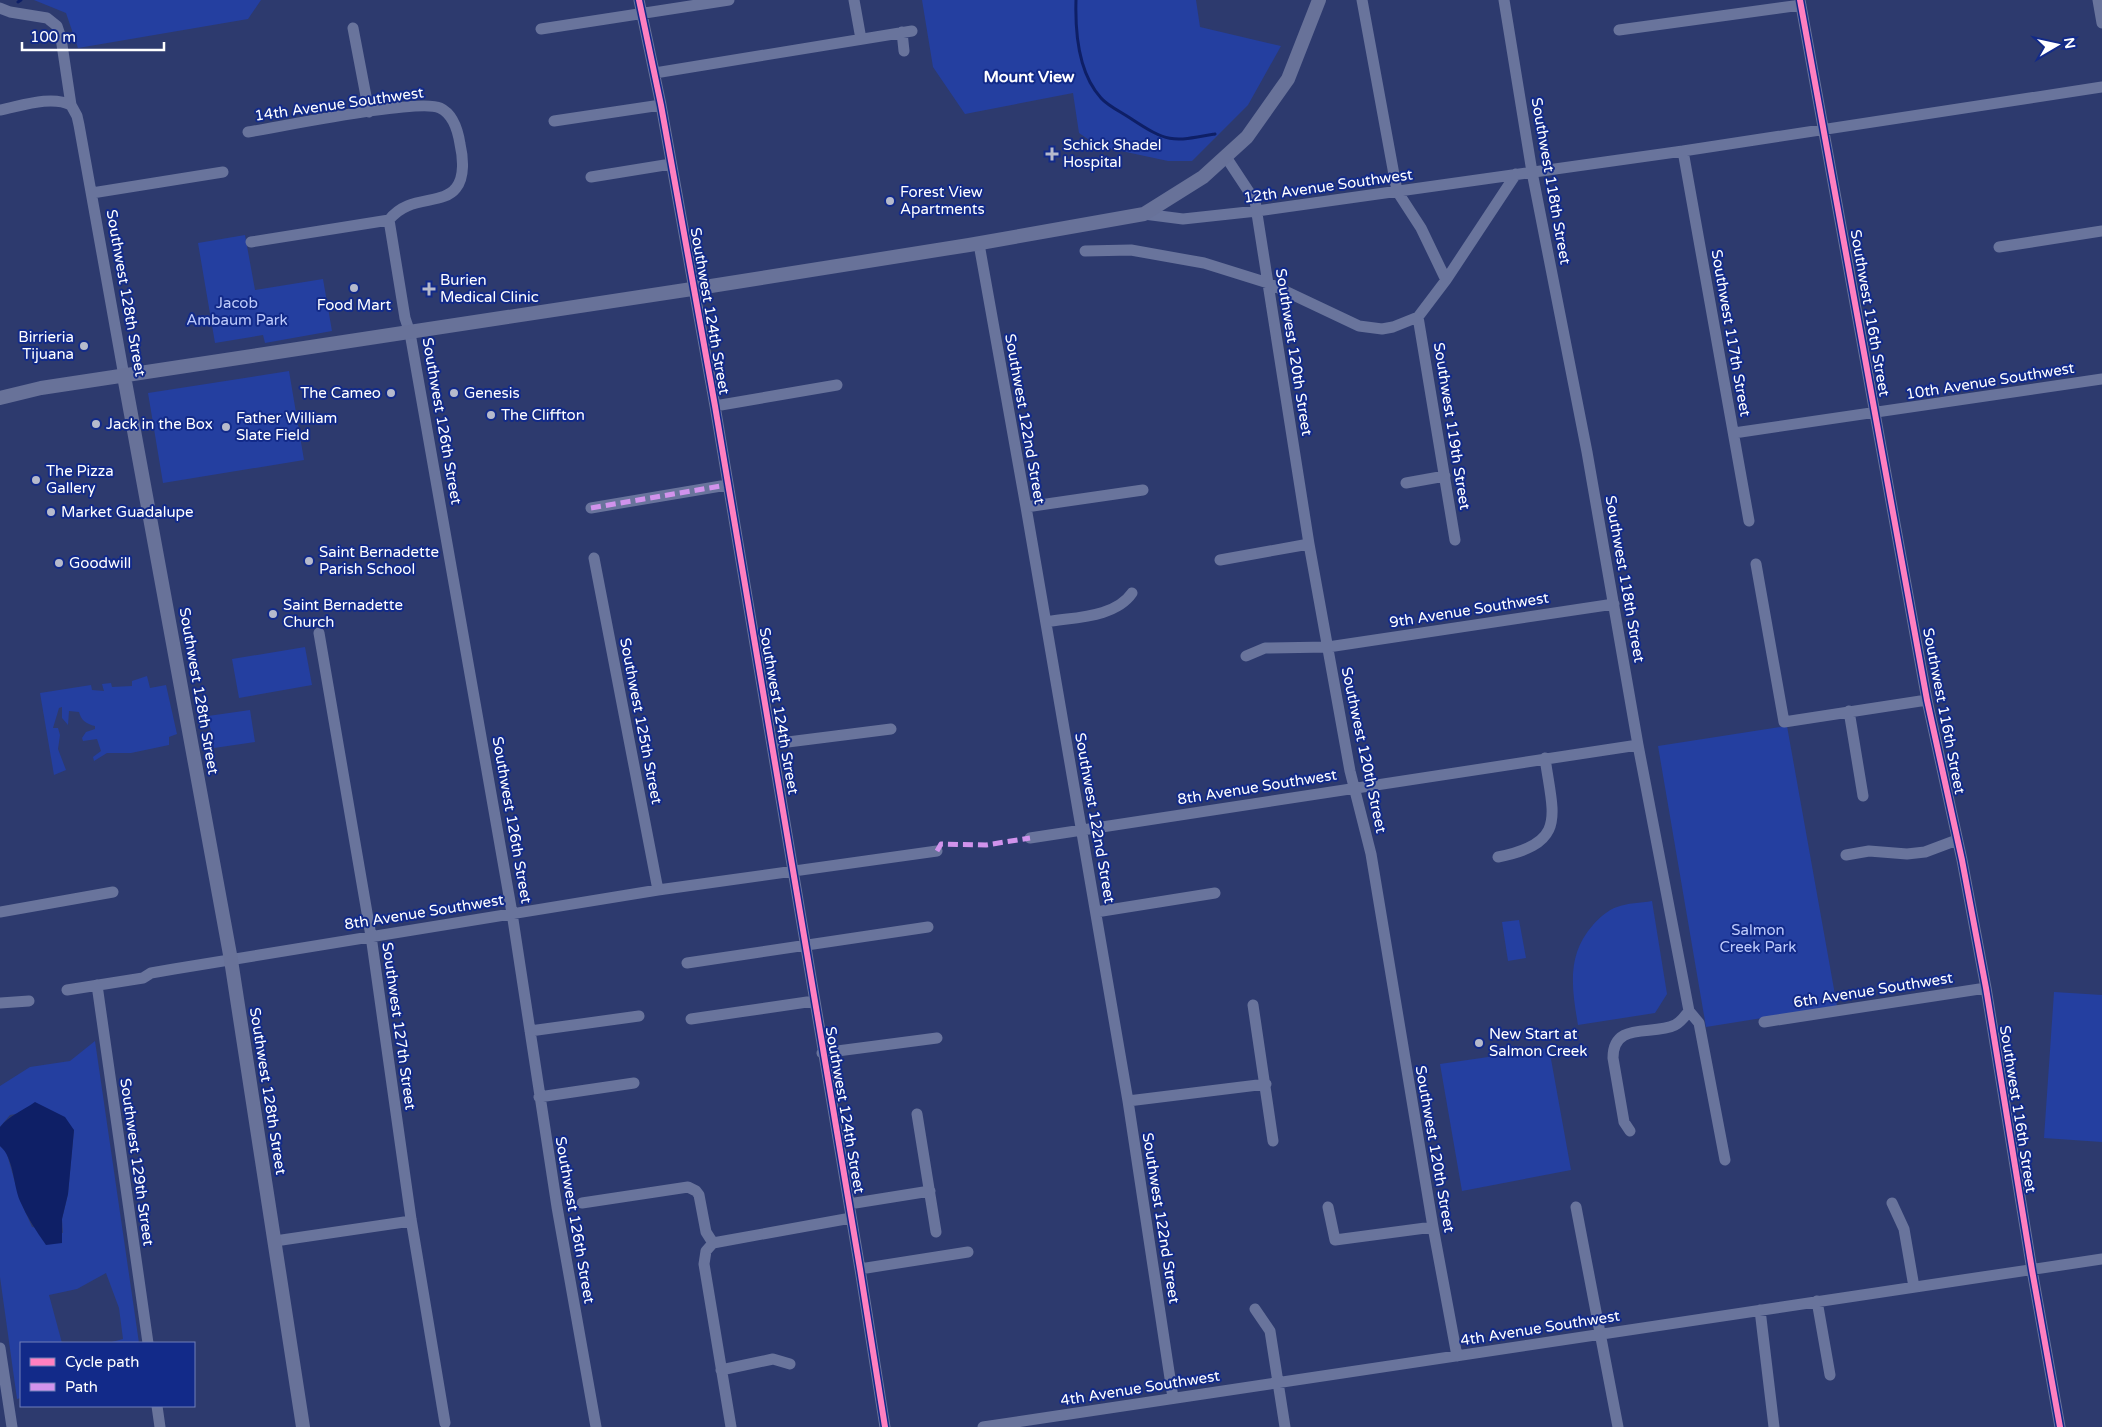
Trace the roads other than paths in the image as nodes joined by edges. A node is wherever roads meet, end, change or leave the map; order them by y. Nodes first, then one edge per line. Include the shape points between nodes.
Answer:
1 (639, 0) edge
2 (729, 0) edge
3 (854, 0) edge
4 (1319, 0) edge
5 (1362, 0) edge
6 (1504, 0) edge
7 (2098, 0) edge
8 (1801, 2) edge
9 (0, 8) edge
10 (642, 13) junction
11 (2102, 23) edge
12 (354, 28) dead end
13 (541, 30) dead end
14 (1619, 30) dead end
15 (861, 39) junction
16 (904, 51) dead end
17 (655, 73) junction
18 (2102, 87) edge
19 (71, 105) junction
20 (662, 105) junction
21 (0, 110) edge
22 (369, 112) junction
23 (554, 122) dead end
24 (1823, 129) junction
25 (248, 132) dead end
26 (1683, 151) junction
27 (1226, 157) junction
28 (671, 164) junction
29 (223, 172) dead end
30 (1532, 172) junction
31 (1516, 174) junction
32 (591, 177) dead end
33 (1397, 191) junction
34 (92, 193) junction
35 (1257, 212) junction
36 (1144, 214) junction
37 (389, 220) junction
38 (2102, 231) edge
39 (251, 242) dead end
40 (978, 244) junction
41 (1999, 247) dead end
42 (1085, 251) dead end
43 (1446, 280) junction
44 (1268, 283) junction
45 (692, 290) junction
46 (1418, 317) junction
47 (410, 333) junction
48 (124, 376) junction
49 (2102, 379) edge
50 (837, 385) dead end
51 (0, 398) edge
52 (715, 406) junction
53 (1876, 414) junction
54 (1734, 433) junction
55 (1445, 476) junction
56 (1406, 483) dead end
57 (727, 485) junction
58 (1143, 490) dead end
59 (1026, 507) junction
60 (591, 508) dead end
61 (1749, 521) dead end
62 (1455, 540) dead end
63 (1309, 544) junction
64 (594, 558) dead end
65 (1220, 560) dead end
66 (1756, 564) dead end
67 (1132, 593) dead end
68 (1614, 604) junction
69 (1046, 622) junction
70 (319, 633) dead end
71 (1328, 647) junction
72 (1246, 656) dead end
73 (1927, 700) junction
74 (1849, 711) junction
75 (891, 729) dead end
76 (772, 744) junction
77 (1638, 745) junction
78 (1545, 758) junction
79 (1354, 787) junction
80 (1863, 796) dead end
81 (1081, 830) junction
82 (1030, 838) dead end
83 (1957, 840) junction
84 (937, 851) dead end
85 (1846, 856) dead end
86 (1498, 857) dead end
87 (792, 872) junction
88 (658, 890) junction
89 (113, 892) dead end
90 (1215, 893) dead end
91 (0, 912) edge
92 (1096, 912) junction
93 (512, 913) junction
94 (928, 927) dead end
95 (371, 936) junction
96 (804, 945) junction
97 (231, 960) junction
98 (687, 963) dead end
99 (96, 985) junction
100 (1986, 988) junction
101 (67, 990) dead end
102 (29, 1001) dead end
103 (814, 1001) junction
104 (0, 1003) edge
105 (1253, 1005) dead end
106 (1690, 1011) junction
107 (639, 1016) dead end
108 (691, 1019) dead end
109 (1764, 1022) dead end
110 (530, 1031) junction
111 (937, 1038) dead end
112 (822, 1053) junction
113 (634, 1083) dead end
114 (1266, 1084) junction
115 (540, 1097) junction
116 (1128, 1101) junction
117 (917, 1114) dead end
118 (1630, 1131) dead end
119 (1273, 1141) dead end
120 (1725, 1160) dead end
121 (930, 1191) junction
122 (582, 1203) dead end
123 (1892, 1203) dead end
124 (849, 1204) junction
125 (1576, 1206) dead end
126 (1328, 1207) dead end
127 (851, 1218) junction
128 (411, 1221) junction
129 (1433, 1227) junction
130 (936, 1232) dead end
131 (275, 1241) junction
132 (712, 1243) junction
133 (968, 1252) dead end
134 (2102, 1259) edge
135 (860, 1269) junction
136 (2032, 1270) junction
137 (1914, 1287) junction
138 (1817, 1301) junction
139 (1255, 1309) dead end
140 (1760, 1310) junction
141 (1600, 1334) junction
142 (148, 1342) edge
143 (0, 1348) edge
144 (1457, 1356) junction
145 (790, 1364) dead end
146 (720, 1370) junction
147 (1830, 1375) dead end
148 (1278, 1382) junction
149 (1173, 1398) junction
150 (157, 1407) edge
151 (445, 1423) dead end
152 (12, 1427) edge
153 (160, 1427) edge
154 (304, 1427) edge
155 (596, 1427) edge
156 (731, 1427) edge
157 (885, 1427) edge
158 (983, 1427) edge
159 (1285, 1427) edge
160 (1618, 1427) edge
161 (1774, 1427) edge
162 (2060, 1427) edge

1 - 10 street, Southwest 124th Street
2 - 10 street
3 - 15 street
4 - 27 main road via 1288,79 1247,137
5 - 33 street
6 - 30 street, Southwest 118th Street
7 - 11 street
8 - 14 street
8 - 24 street, Southwest 116th Street
9 - 19 street, Southwest 128th Street via 47,18 56,26 61,38
10 - 13 street
10 - 17 street, Southwest 124th Street
12 - 22 street
15 - 16 street via 907,32
15 - 17 street
17 - 20 street, Southwest 124th Street
18 - 24 street, 12th Avenue Southwest
19 - 21 street via 50,101
19 - 34 street, Southwest 128th Street via 77,116
20 - 23 street
20 - 28 street, Southwest 124th Street
22 - 25 street, 14th Avenue Southwest
22 - 37 street, 14th Avenue Southwest via 416,105 435,106 446,112 455,124 460,141 462,166 455,189 444,196 405,206
24 - 26 street, 12th Avenue Southwest
24 - 53 street, Southwest 116th Street
26 - 30 street, 12th Avenue Southwest
26 - 54 street, Southwest 117th Street
27 - 35 street, Southwest 120th Street via 1251,192
27 - 36 main road via 1186,189
28 - 32 street
28 - 45 street, Southwest 124th Street
29 - 34 street
30 - 31 street, 12th Avenue Southwest
30 - 68 street, Southwest 118th Street
31 - 33 street, 12th Avenue Southwest
31 - 43 street
33 - 35 street, 12th Avenue Southwest
33 - 43 street via 1421,228
34 - 48 street, Southwest 128th Street
35 - 36 street, 12th Avenue Southwest via 1183,219
35 - 44 street, Southwest 120th Street
36 - 40 main road
37 - 39 street
37 - 47 street, Southwest 126th Street
38 - 41 street
40 - 45 main road
40 - 59 street, Southwest 122nd Street
42 - 44 street via 1131,250 1177,257
43 - 46 street
44 - 46 street via 1359,326 1382,329
44 - 63 street, Southwest 120th Street
45 - 47 main road
45 - 52 street, Southwest 124th Street
46 - 55 street, Southwest 119th Street
47 - 48 main road
47 - 93 street, Southwest 126th Street
48 - 51 main road via 41,388
48 - 97 main road, Southwest 128th Street
49 - 53 street, 10th Avenue Southwest
50 - 52 street
52 - 57 street, Southwest 124th Street
53 - 54 street, 10th Avenue Southwest
53 - 73 street, Southwest 116th Street
54 - 61 street, Southwest 117th Street
55 - 56 street
55 - 62 street, Southwest 119th Street
57 - 60 street
57 - 76 street, Southwest 124th Street
58 - 59 street
59 - 69 street, Southwest 122nd Street
63 - 65 street
63 - 71 street, Southwest 120th Street
64 - 88 street, Southwest 125th Street
66 - 74 street via 1784,722
67 - 69 street via 1121,604 1103,612
68 - 71 street, 9th Avenue Southwest
68 - 77 street, Southwest 118th Street
69 - 81 street, Southwest 122nd Street
70 - 95 street, Southwest 127th Street
71 - 72 street, 9th Avenue Southwest via 1264,648
71 - 79 street, Southwest 120th Street
73 - 74 street
73 - 83 street, Southwest 116th Street
74 - 80 street
75 - 76 street
76 - 87 street, Southwest 124th Street
77 - 78 street, 8th Avenue Southwest
77 - 106 street, Southwest 118th Street
78 - 79 street, 8th Avenue Southwest
78 - 86 street via 1552,828 1535,847
79 - 81 street, 8th Avenue Southwest
79 - 129 street, Southwest 120th Street via 1371,854
81 - 82 street, 8th Avenue Southwest
81 - 92 street, Southwest 122nd Street
83 - 85 street via 1914,853 1869,850
83 - 100 street, Southwest 116th Street
84 - 87 street, 8th Avenue Southwest
87 - 88 street, 8th Avenue Southwest
87 - 96 street, Southwest 124th Street
88 - 93 street, 8th Avenue Southwest
89 - 91 street
90 - 92 street
92 - 116 street, Southwest 122nd Street
93 - 95 street, 8th Avenue Southwest
93 - 110 street, Southwest 126th Street
94 - 96 street
95 - 97 street, 8th Avenue Southwest
95 - 128 street, Southwest 127th Street
96 - 98 street
96 - 103 street, Southwest 124th Street
97 - 99 street, 8th Avenue Southwest
97 - 131 main road, Southwest 128th Street
99 - 101 street, 8th Avenue Southwest
99 - 142 street, Southwest 129th Street
100 - 109 street, 6th Avenue Southwest
100 - 136 street, Southwest 116th Street
102 - 104 street
103 - 108 street
103 - 112 street, Southwest 124th Street
105 - 114 street
106 - 118 street via 1676,1025 1626,1033 1617,1040 1613,1058 1624,1122
106 - 120 street, Southwest 118th Street via 1699,1023
107 - 110 street
110 - 115 street, Southwest 126th Street
111 - 112 street
112 - 124 street, Southwest 124th Street
113 - 115 street
114 - 116 street
114 - 119 street
115 - 155 street, Southwest 126th Street
116 - 149 street, Southwest 122nd Street
117 - 121 street
121 - 124 street
121 - 130 street
122 - 132 street, Southwest 126th Street via 688,1187 699,1195 706,1232
123 - 137 street via 1904,1229
124 - 127 street, Southwest 124th Street
125 - 141 street
126 - 129 street via 1335,1240
127 - 132 street
127 - 135 street, Southwest 124th Street
128 - 131 street
128 - 151 street, Southwest 127th Street
129 - 144 street, Southwest 120th Street
131 - 154 main road, Southwest 128th Street
132 - 146 street via 706,1251 704,1264
133 - 135 street
134 - 136 street, 4th Avenue Southwest
135 - 157 street, Southwest 124th Street
136 - 137 street, 4th Avenue Southwest
136 - 162 street, Southwest 116th Street
137 - 138 street, 4th Avenue Southwest
138 - 140 street, 4th Avenue Southwest
138 - 147 street
139 - 148 street via 1270,1331
140 - 141 street, 4th Avenue Southwest
140 - 161 street
141 - 144 street, 4th Avenue Southwest
141 - 160 street
143 - 152 street
144 - 148 street, 4th Avenue Southwest
145 - 146 street via 773,1359
146 - 156 street
148 - 149 street, 4th Avenue Southwest
148 - 159 street
149 - 158 street, 4th Avenue Southwest
150 - 153 street

